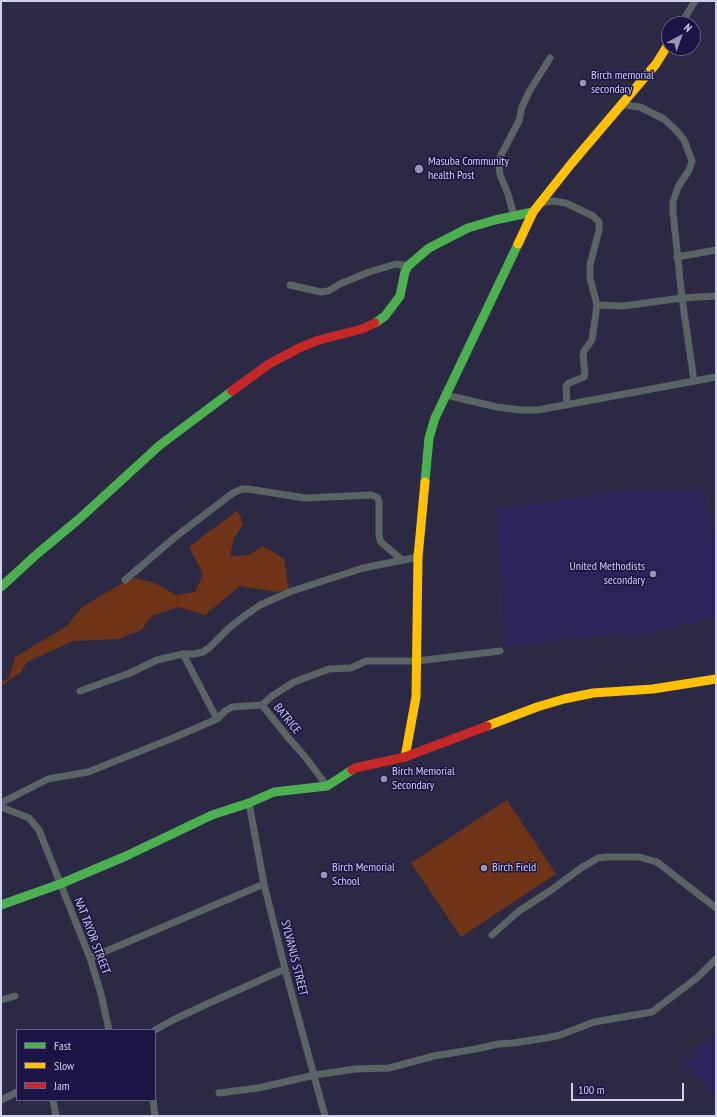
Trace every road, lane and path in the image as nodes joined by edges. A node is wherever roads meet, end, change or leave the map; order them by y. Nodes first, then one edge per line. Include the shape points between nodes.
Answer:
1 (695, 1) edge
2 (686, 16) edge
3 (661, 56) edge
4 (550, 58) dead end
5 (623, 105) junction
6 (540, 203) junction
7 (533, 212) junction
8 (514, 216) junction
9 (716, 250) edge
10 (677, 256) junction
11 (408, 266) junction
12 (290, 285) dead end
13 (716, 296) edge
14 (682, 298) junction
15 (597, 305) junction
16 (716, 377) edge
17 (694, 381) junction
18 (446, 395) junction
19 (567, 405) junction
20 (418, 557) junction
21 (402, 560) junction
22 (125, 580) dead end
23 (1, 588) edge
24 (500, 651) dead end
25 (184, 654) junction
26 (417, 661) junction
27 (716, 679) edge
28 (80, 691) dead end
29 (262, 705) junction
30 (216, 719) junction
31 (405, 756) junction
32 (327, 786) junction
33 (1, 803) edge
34 (248, 803) junction
35 (1, 806) edge
36 (60, 884) junction
37 (264, 884) junction
38 (1, 906) edge
39 (716, 908) edge
40 (492, 935) dead end
41 (90, 958) junction
42 (716, 959) edge
43 (285, 969) junction
44 (15, 996) dead end
45 (1, 1000) edge
46 (109, 1029) edge
47 (156, 1029) edge
48 (314, 1075) junction
49 (16, 1092) edge
50 (219, 1093) dead end
51 (1, 1100) edge
52 (53, 1101) edge
53 (153, 1101) edge
54 (56, 1116) edge
55 (155, 1116) edge
56 (325, 1116) edge

1 - 2 street
3 - 5 street
4 - 8 street via 529,92 519,121 501,155 500,175
5 - 6 street via 570,164
5 - 10 street via 640,107 664,119 684,140 689,152 692,161 673,202
6 - 7 street
6 - 15 street via 566,203 593,216 599,222 590,265 590,278
7 - 8 street
7 - 18 street
8 - 11 street via 468,228 429,248
9 - 10 street
10 - 14 street
11 - 12 street via 396,264 369,272 328,291 321,292
11 - 23 street via 400,296 385,316 372,325 319,340 269,364 160,446
13 - 14 street
14 - 15 street via 623,306
14 - 17 street
15 - 19 street via 592,340 583,356 585,374 566,386
16 - 17 street
17 - 19 street
18 - 19 street via 520,410
18 - 20 street via 429,438
20 - 21 street
20 - 26 street
21 - 22 street via 381,542 377,497 372,495 305,498 242,489 233,493 174,538
21 - 25 street via 363,568 276,597 243,617 209,648 194,654
24 - 26 street
25 - 28 street via 157,660
25 - 30 street
26 - 29 street via 366,661 351,668 329,669 294,682
26 - 31 street via 414,710
27 - 31 street via 593,693 564,699
29 - 30 street, BATRICE via 232,707
29 - 32 street, BATRICE
30 - 33 street, BATRICE via 88,772 48,779
31 - 32 street via 355,768
32 - 34 street via 274,792
34 - 36 street via 212,815
34 - 37 street, SYLVANUS STREET
35 - 36 street, NAT TAYOR STREET via 29,818 39,830
36 - 38 street
36 - 41 street, NAT TAYOR STREET
37 - 41 street
37 - 43 street, SYLVANUS STREET
39 - 40 street via 657,862 639,858 598,858 519,911
41 - 46 street, NAT TAYOR STREET
42 - 48 street via 698,978 652,1012 594,1022 546,1038 434,1056 389,1068 355,1069
43 - 47 street
43 - 48 street, SYLVANUS STREET
44 - 45 street
48 - 50 street via 258,1088
48 - 56 street, SYLVANUS STREET
49 - 51 street
52 - 54 street
53 - 55 street

